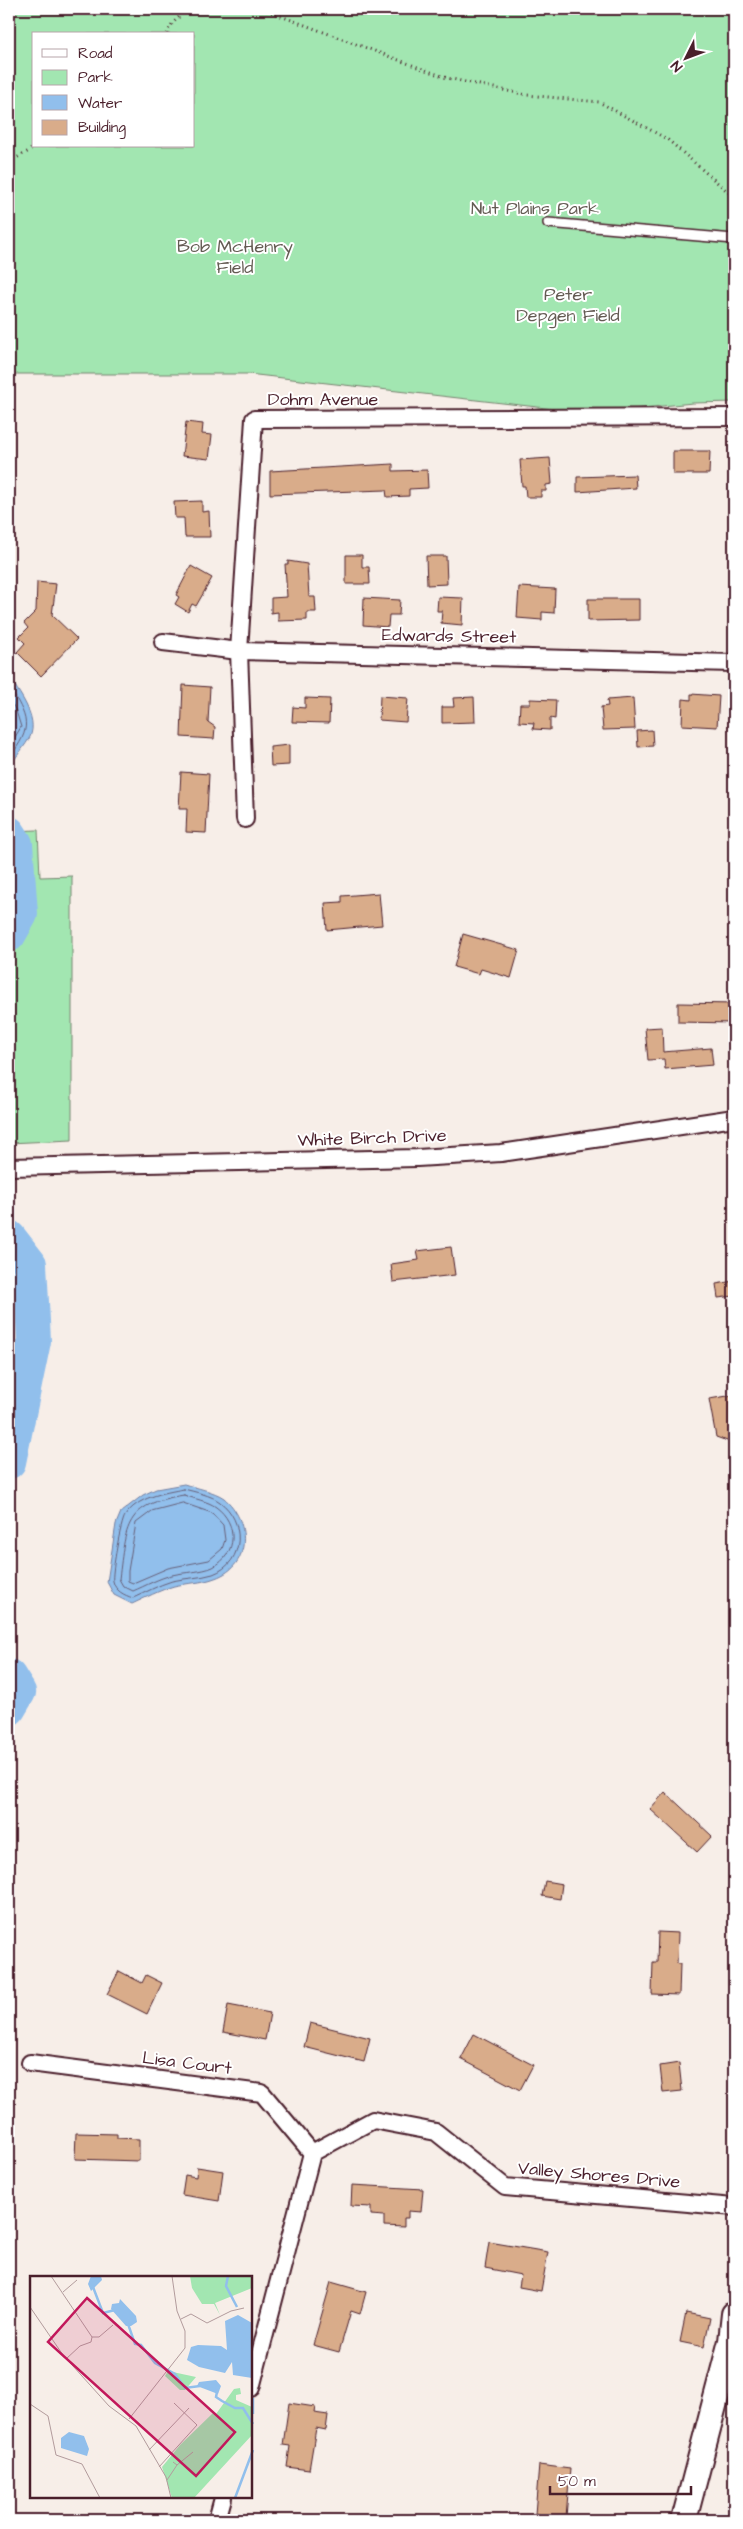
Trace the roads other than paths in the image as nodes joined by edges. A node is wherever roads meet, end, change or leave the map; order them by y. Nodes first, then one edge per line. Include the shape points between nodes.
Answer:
1 (548, 223) dead end
2 (734, 239) edge
3 (734, 417) edge
4 (163, 642) dead end
5 (239, 651) junction
6 (734, 663) edge
7 (245, 819) dead end
8 (734, 1118) edge
9 (9, 1167) edge
10 (30, 2063) dead end
11 (312, 2152) junction
12 (734, 2207) edge
13 (734, 2314) edge
14 (252, 2384) edge
15 (223, 2499) edge
16 (217, 2520) edge
17 (684, 2520) edge

1 - 2 lane
3 - 5 street, Dohm Avenue via 254,419
4 - 5 street, Edwards Street
5 - 6 street, Edwards Street
5 - 7 street, Dohm Avenue
8 - 9 street, White Birch Drive via 501,1153 417,1158
10 - 11 street, Lisa Court via 262,2093
11 - 12 street, Valley Shores Drive via 373,2120 436,2132 505,2187
11 - 14 street
13 - 17 street via 731,2341
15 - 16 street

